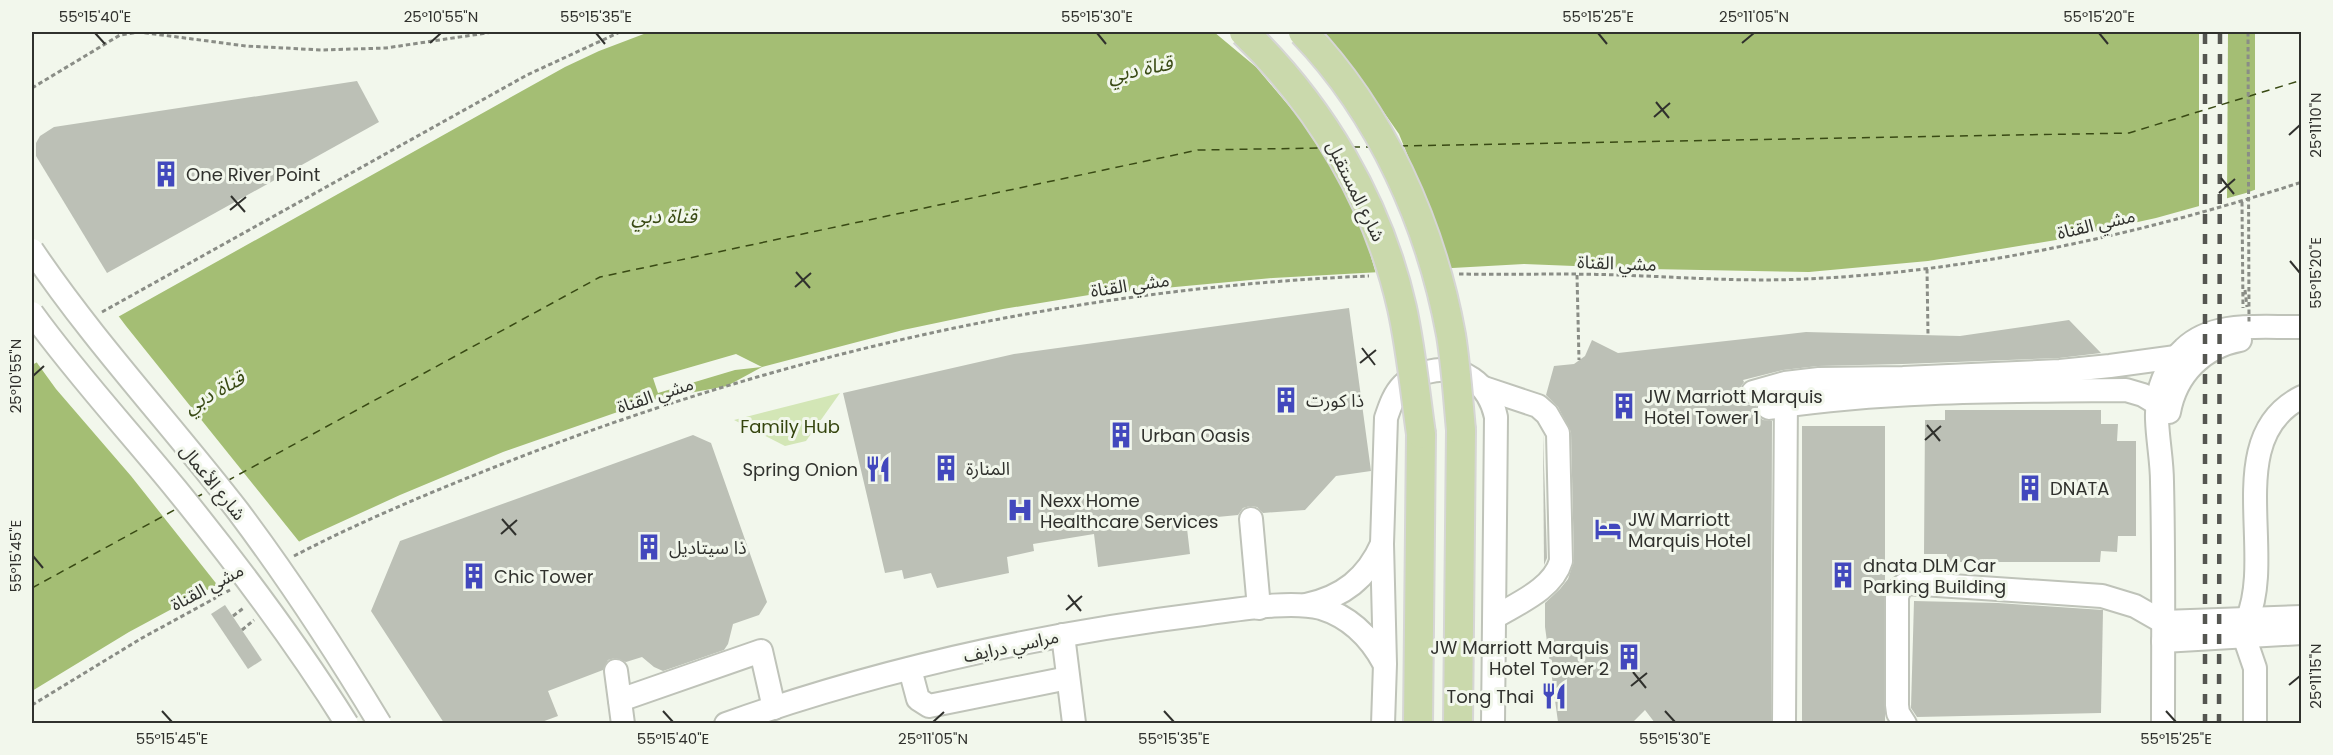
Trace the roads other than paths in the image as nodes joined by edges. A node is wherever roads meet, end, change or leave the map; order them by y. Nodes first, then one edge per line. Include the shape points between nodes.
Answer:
1 (1244, 32) edge
2 (1303, 32) edge
3 (32, 250) edge
4 (32, 313) edge
5 (2301, 327) edge
6 (2301, 339) edge
7 (2176, 357) junction
8 (1955, 384) junction
9 (1484, 388) junction
10 (2301, 397) edge
11 (2158, 404) junction
12 (2162, 479) junction
13 (1251, 519) dead end
14 (1382, 544) junction
15 (1302, 606) junction
16 (1259, 608) junction
17 (2301, 617) edge
18 (1495, 618) junction
19 (2245, 628) junction
20 (2163, 631) junction
21 (2301, 633) edge
22 (1063, 635) junction
23 (1385, 664) junction
24 (910, 669) junction
25 (616, 671) dead end
26 (1068, 678) junction
27 (620, 700) junction
28 (774, 708) junction
29 (2159, 721) edge
30 (347, 723) edge
31 (380, 723) edge
32 (623, 723) edge
33 (726, 723) edge
34 (1074, 723) edge
35 (1383, 723) edge
36 (1418, 723) edge
37 (1458, 723) edge
38 (1493, 723) edge
39 (1784, 723) edge
40 (1905, 723) edge
41 (2255, 723) edge

1 - 36 main road, شارع المستقبل, bridge via 1311,108 1344,158 1385,249 1402,307 1421,434
2 - 37 main road, bridge via 1335,69 1382,141 1418,218 1450,333 1461,430
3 - 31 street, شارع الأعمال, bridge via 100,343 237,511 321,630
4 - 30 street, شارع الأعمال, bridge via 255,589
5 - 7 street via 2246,326 2218,331
6 - 12 street via 2244,339 2210,350 2192,365 2178,385 2170,407
7 - 8 street
7 - 11 street via 2163,379
8 - 11 street via 2126,390
8 - 39 street via 1822,400 1774,397
9 - 14 street via 1464,373 1439,369 1404,384 1392,399 1386,418
9 - 18 street via 1492,401 1496,425
9 - 18 street via 1538,406 1558,432 1558,572
10 - 19 street via 2276,417 2258,453 2256,592
11 - 12 street
12 - 20 street
13 - 16 street
14 - 15 street, مراسي درايف via 1357,582 1332,598
14 - 23 street
15 - 16 street, مراسي درايف
15 - 23 street, مراسي درايف via 1319,608 1352,623
16 - 22 street, مراسي درايف
17 - 19 street
18 - 38 street
19 - 20 street
19 - 21 street
19 - 41 street via 2254,668
20 - 29 street
20 - 40 street via 2134,606 2102,596 1907,583 1897,597 1897,705
22 - 24 street, مراسي درايف
22 - 26 street
23 - 35 street
24 - 26 street via 918,699 929,706
24 - 28 street, مراسي درايف
25 - 27 street
26 - 34 street
27 - 28 street via 761,651
27 - 32 street
28 - 33 street, مراسي درايف

